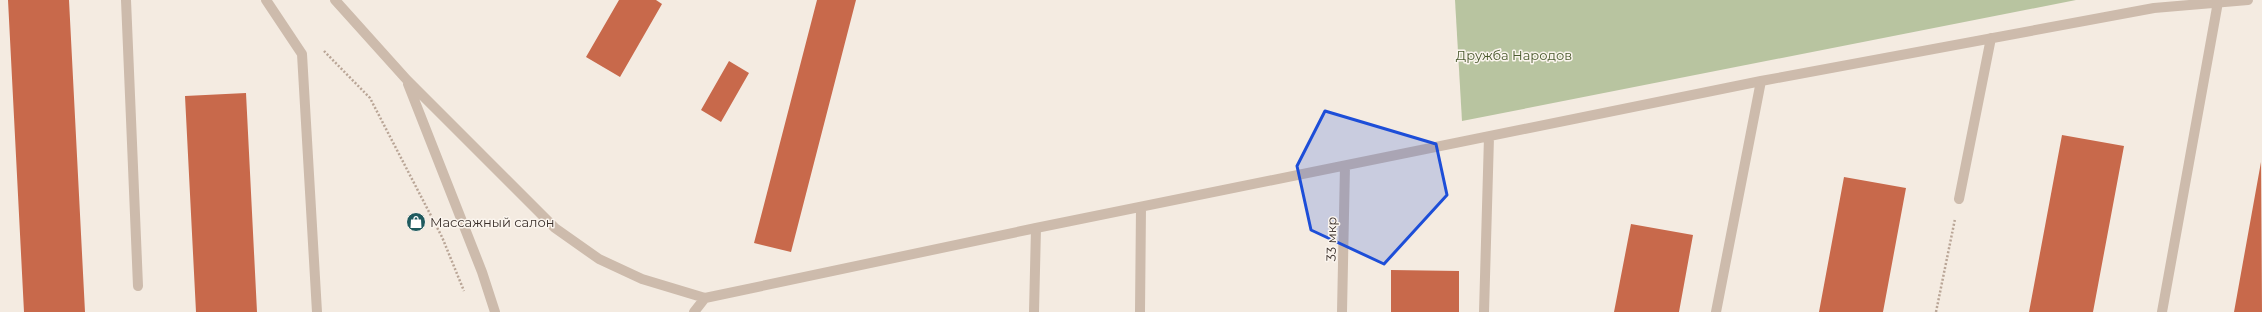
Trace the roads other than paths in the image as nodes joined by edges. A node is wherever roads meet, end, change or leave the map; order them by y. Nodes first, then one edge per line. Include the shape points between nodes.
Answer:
1 (126, 0) edge
2 (266, 0) edge
3 (335, 0) edge
4 (2248, 0) edge
5 (2218, 2) junction
6 (1991, 38) junction
7 (407, 80) junction
8 (1760, 81) junction
9 (1489, 137) junction
10 (1345, 166) junction
11 (1959, 199) road end
12 (1141, 207) junction
13 (1036, 228) junction
14 (138, 286) dead end
15 (705, 298) junction
16 (317, 312) edge
17 (495, 312) edge
18 (694, 312) edge
19 (1034, 312) edge
20 (1140, 312) edge
21 (1342, 312) edge
22 (1484, 312) edge
23 (1716, 312) edge
24 (2162, 312) edge

1 - 14 street
2 - 16 street via 302,54
3 - 7 street
4 - 5 street
5 - 6 street via 2154,8
5 - 24 street
6 - 8 street
6 - 11 street
7 - 15 street via 555,228 599,259 642,279
7 - 17 street via 482,272
8 - 9 street
8 - 23 street
9 - 10 street
9 - 22 street
10 - 12 street
10 - 21 street, 33 мкр
12 - 13 street
12 - 20 street
13 - 15 street
13 - 19 street
15 - 18 street

